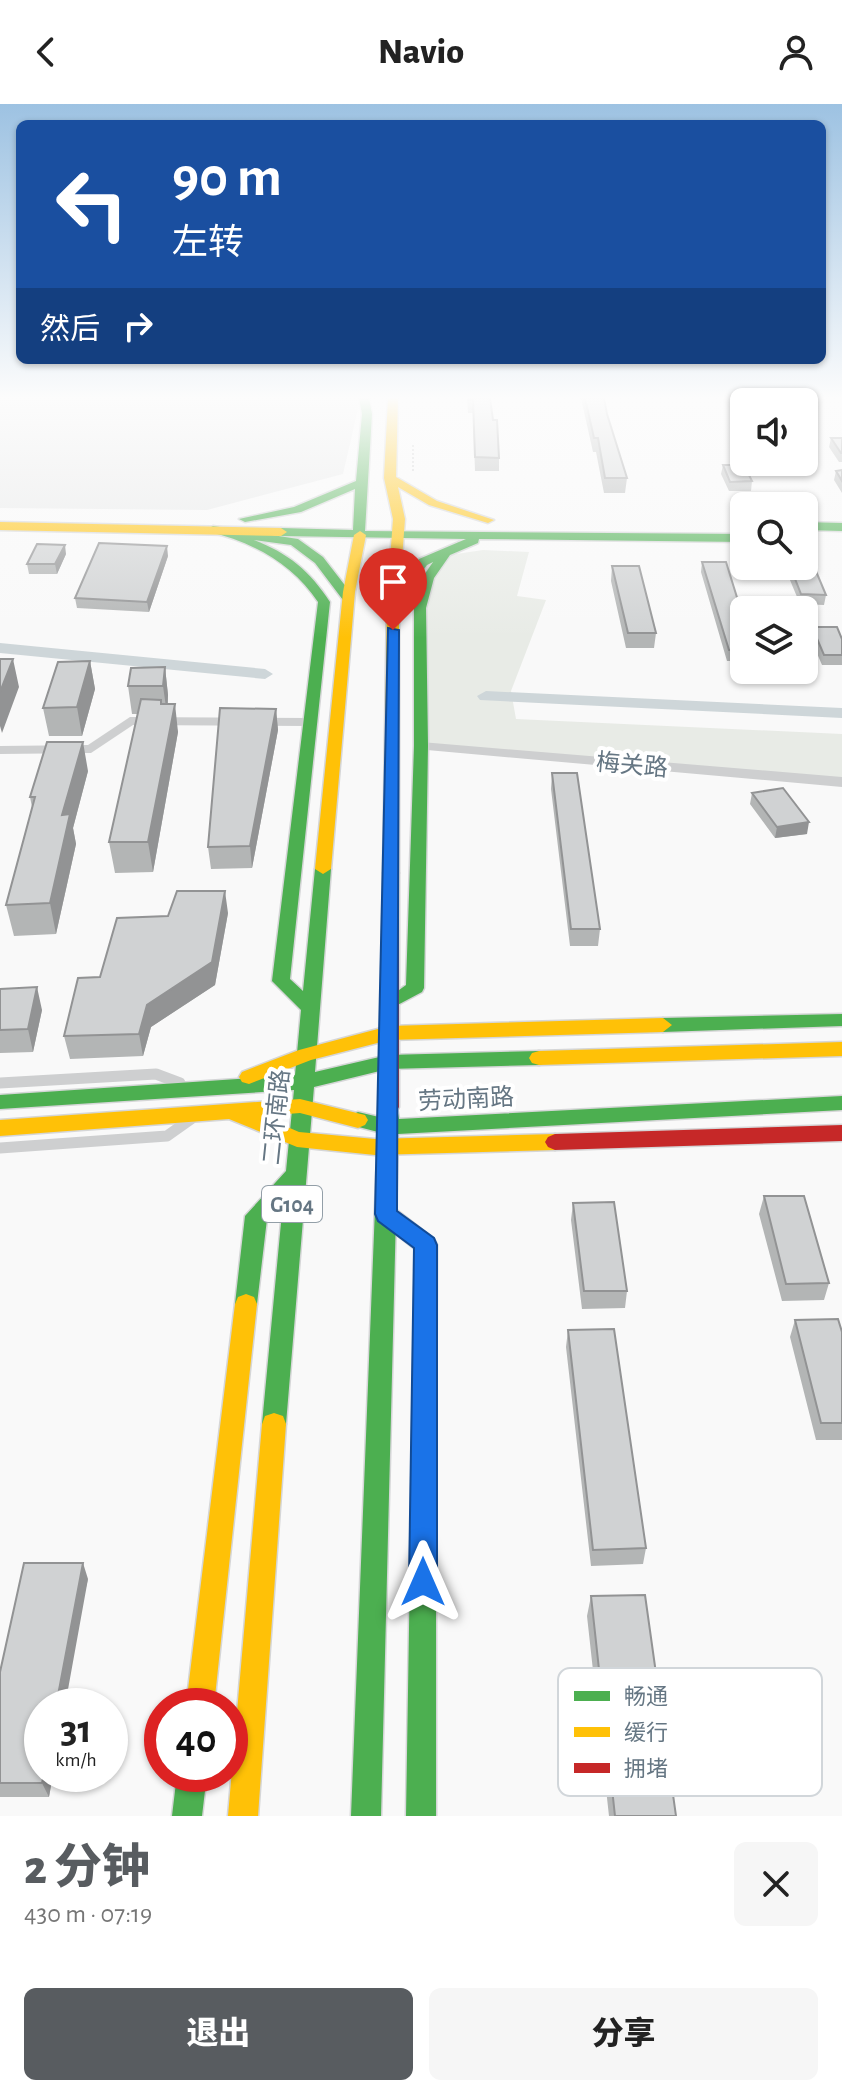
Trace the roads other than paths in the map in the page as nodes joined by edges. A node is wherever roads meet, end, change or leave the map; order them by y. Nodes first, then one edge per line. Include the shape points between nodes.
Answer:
1 (363, 478) edge
2 (390, 478) joint
3 (363, 482) junction
4 (0, 516) edge
5 (245, 519) junction
6 (730, 525) edge
7 (0, 526) edge
8 (818, 526) edge
9 (399, 527) junction
10 (489, 527) junction
11 (842, 527) edge
12 (359, 528) junction
13 (216, 530) junction
14 (730, 537) edge
15 (818, 539) edge
16 (842, 539) edge
17 (447, 550) junction
18 (348, 597) junction
19 (393, 600) junction
20 (311, 722) junction
21 (421, 746) junction
22 (0, 750) edge
23 (842, 782) edge
24 (390, 1003) junction
25 (310, 1008) junction
26 (842, 1020) edge
27 (389, 1033) junction
28 (842, 1049) edge
29 (306, 1055) junction
30 (388, 1062) junction
31 (304, 1082) junction
32 (0, 1083) edge
33 (224, 1087) junction
34 (195, 1089) junction
35 (0, 1102) edge
36 (842, 1103) edge
37 (300, 1106) junction
38 (230, 1111) junction
39 (199, 1114) junction
40 (389, 1127) junction
41 (0, 1128) edge
42 (842, 1133) edge
43 (297, 1139) junction
44 (388, 1147) junction
45 (0, 1148) edge
46 (294, 1176) junction
47 (386, 1214) junction
48 (202, 1688) edge
49 (190, 1792) edge
50 (187, 1816) edge
51 (243, 1816) edge
52 (366, 1816) edge
53 (421, 1816) edge

1 - 3 main road, G104
2 - 9 main road
2 - 10 main road
3 - 5 main road via 297,510
3 - 12 main road, G104
4 - 5 main road
5 - 12 main road
6 - 10 main road
7 - 13 main road
8 - 11 main road
9 - 10 main road
9 - 12 main road
9 - 19 main road
10 - 14 main road
10 - 17 main road
12 - 13 main road
12 - 18 main road, 二环南路 / G104
13 - 18 main road via 294,542 319,560
13 - 20 main road via 294,560 313,578 324,602
15 - 16 main road
17 - 19 main road via 423,562
17 - 21 main road via 428,578 420,608
18 - 25 main road, 二环南路 / G104
19 - 24 main road
20 - 22 street via 130,721 91,749
20 - 25 main road via 281,981
21 - 23 street, 梅关路
21 - 24 main road via 415,988
24 - 27 main road
25 - 29 main road, 二环南路 / G104
26 - 27 main road
27 - 29 main road
27 - 30 main road
28 - 30 main road, 劳动南路
29 - 31 main road, 二环南路 / G104
29 - 33 main road
30 - 31 main road, 劳动南路
30 - 40 main road
31 - 33 main road, 劳动南路
31 - 37 main road, 二环南路 / G104
32 - 34 lane via 156,1074
33 - 34 main road, 劳动南路
34 - 35 main road, 劳动南路
36 - 40 main road, 劳动南路
37 - 38 main road, 劳动南路
37 - 40 main road, 劳动南路
37 - 43 main road, 二环南路 / G104
38 - 39 main road, 劳动南路
38 - 43 main road
39 - 41 main road, 劳动南路
39 - 45 lane via 167,1136
40 - 44 main road
42 - 44 main road
43 - 44 main road
43 - 46 main road, 二环南路 / G104
44 - 47 main road
46 - 48 main road via 256,1216
46 - 51 main road, 二环南路 / G104
47 - 52 main road
47 - 53 main road via 426,1245
49 - 50 main road

